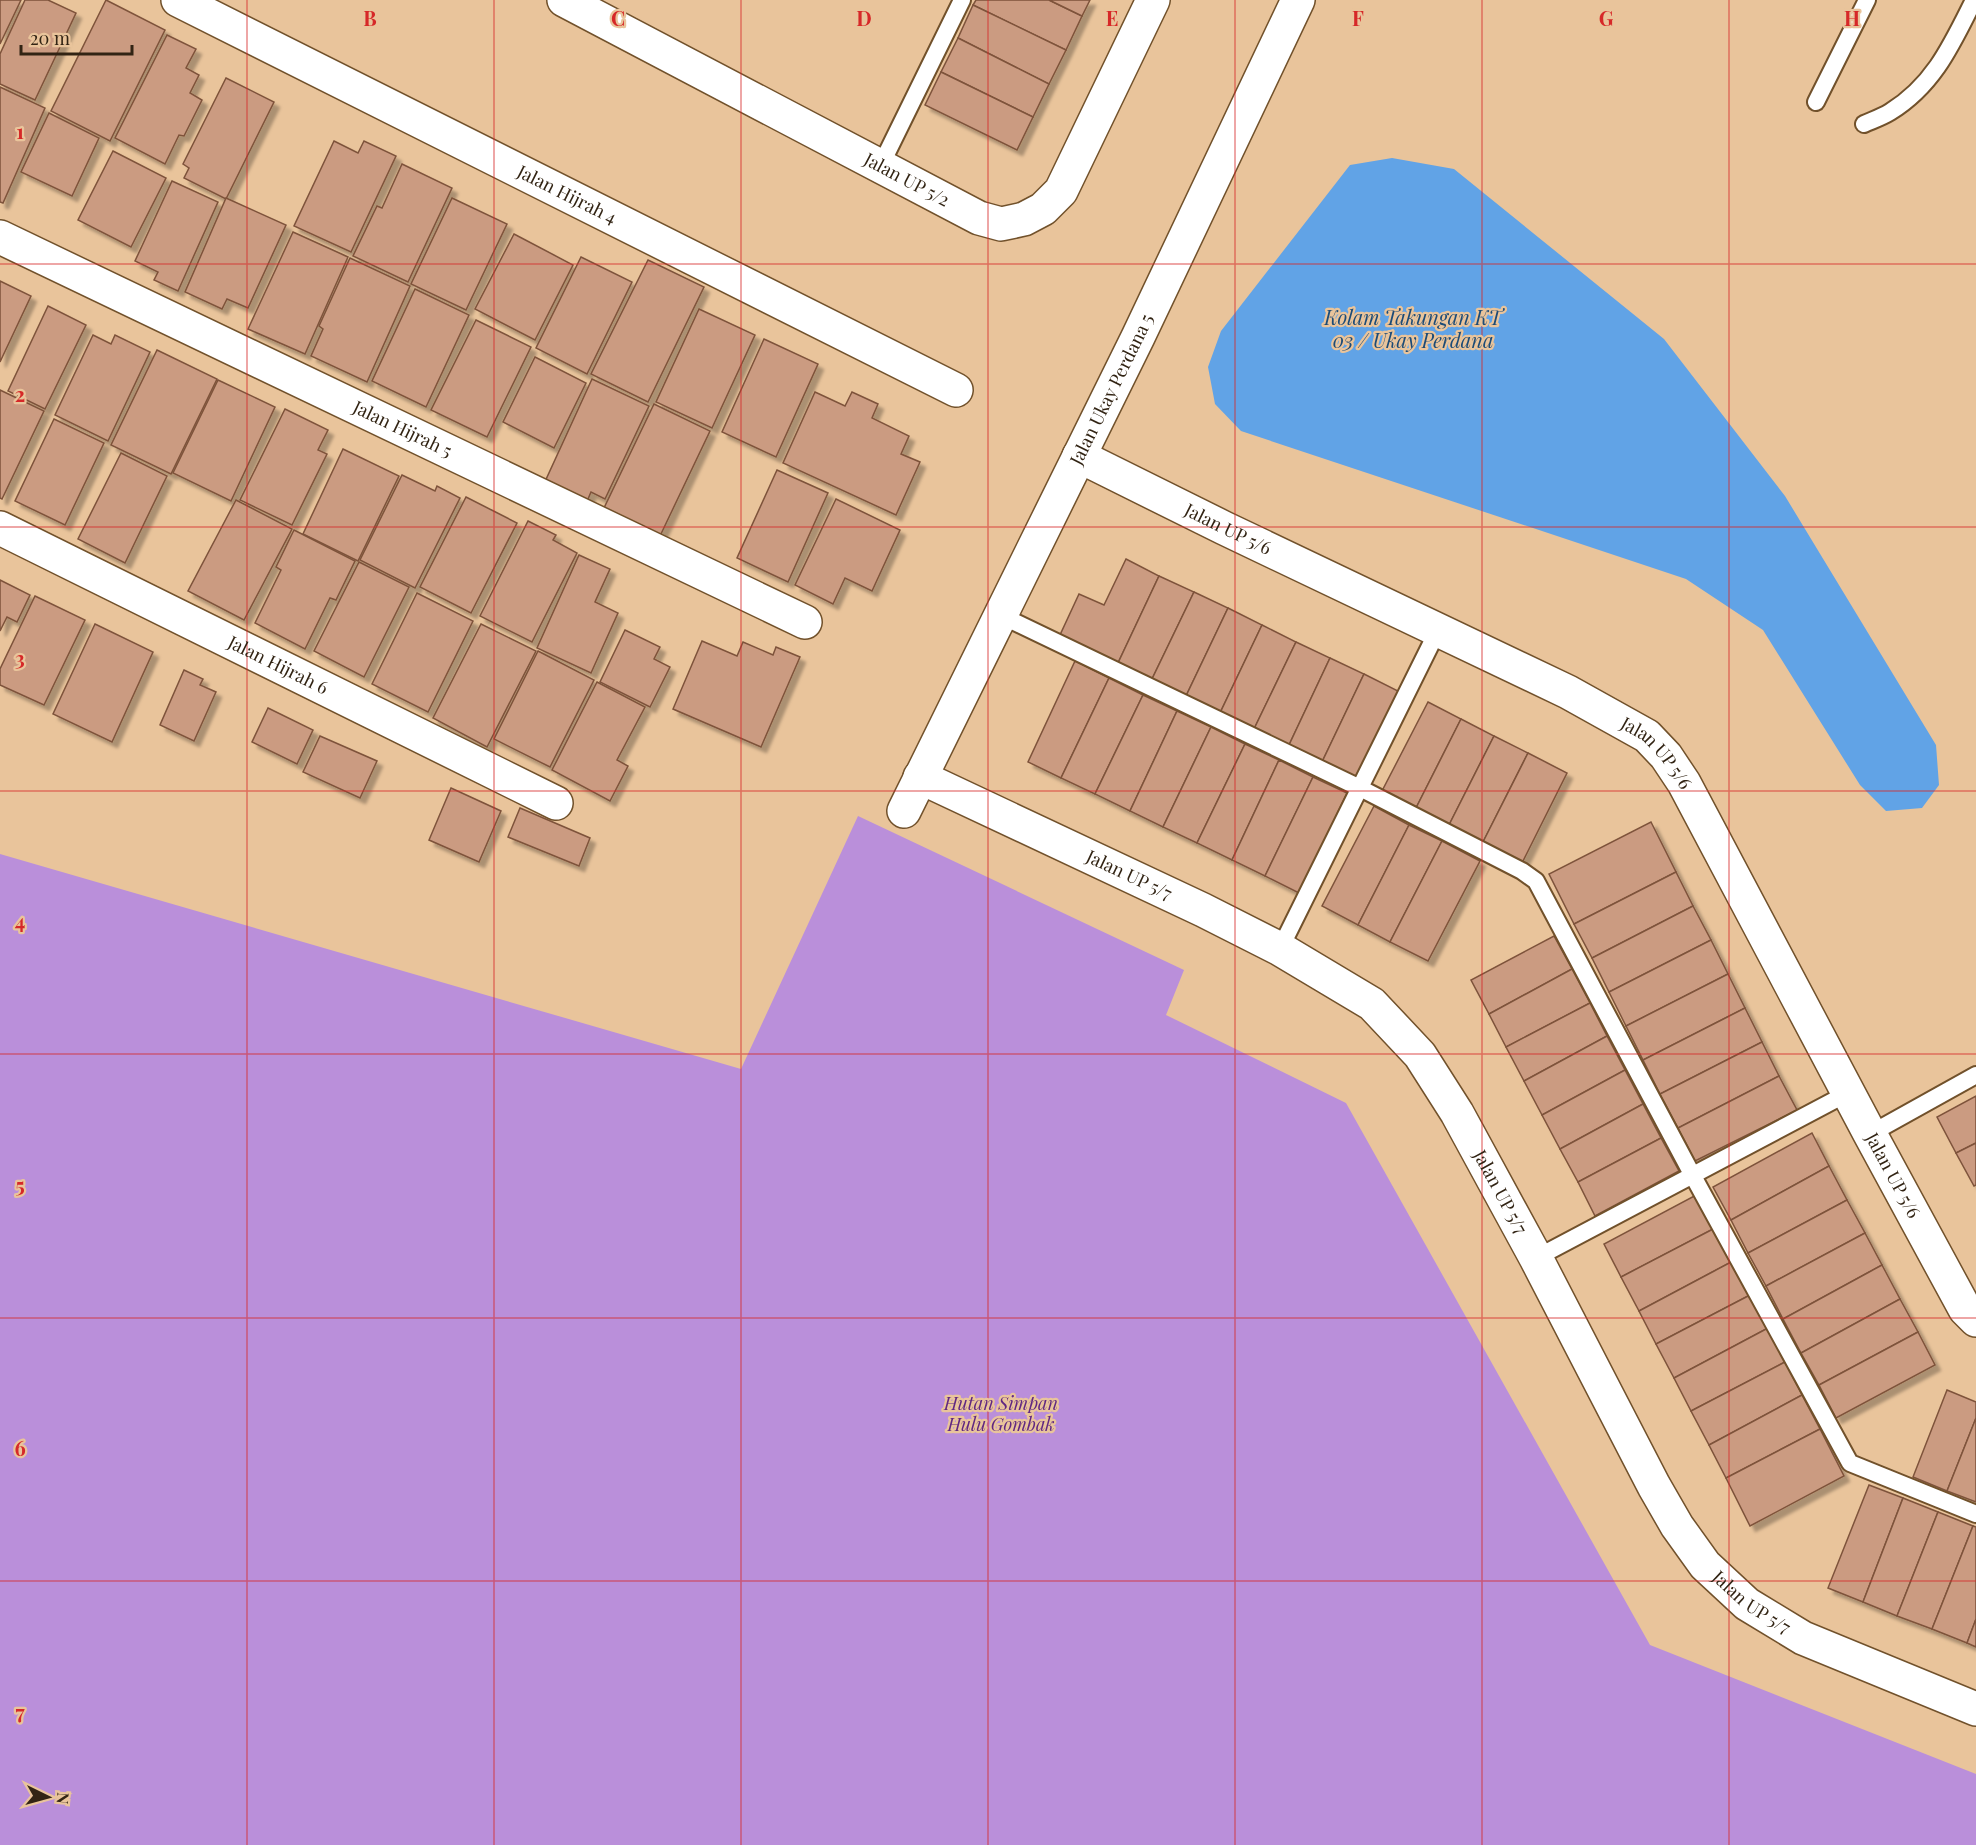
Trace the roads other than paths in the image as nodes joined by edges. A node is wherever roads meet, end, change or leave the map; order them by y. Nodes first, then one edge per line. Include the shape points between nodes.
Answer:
1 (178, 0) edge
2 (564, 0) edge
3 (962, 0) edge
4 (1153, 0) edge
5 (1298, 0) edge
6 (1868, 0) edge
7 (1974, 0) edge
8 (1816, 102) dead end
9 (1864, 124) dead end
10 (879, 168) junction
11 (0, 237) edge
12 (956, 390) dead end
13 (1079, 456) junction
14 (0, 528) edge
15 (1000, 615) junction
16 (804, 622) dead end
17 (1438, 630) junction
18 (920, 777) junction
19 (1360, 788) junction
20 (556, 803) dead end
21 (903, 811) dead end
22 (1280, 950) junction
23 (1976, 1075) edge
24 (1848, 1093) junction
25 (1870, 1134) junction
26 (1693, 1176) junction
27 (1536, 1258) junction
28 (1976, 1320) edge
29 (1976, 1514) edge
30 (1976, 1709) edge

1 - 12 street, Jalan Hijrah 4
2 - 10 street, Jalan UP 5/2
3 - 10 lane
4 - 10 street, Jalan UP 5/2 via 1061,191 1043,208 1024,219 1001,224 979,218
5 - 13 street, Jalan Ukay Perdana 5
6 - 8 lane
7 - 9 lane via 1948,53 1932,75 1890,112
11 - 16 street, Jalan Hijrah 5
13 - 15 street, Jalan Ukay Perdana 5
13 - 17 street, Jalan UP 5/6
14 - 20 street, Jalan Hijrah 6
15 - 18 street, Jalan Ukay Perdana 5
15 - 19 lane
17 - 19 lane
17 - 24 street, Jalan UP 5/6 via 1568,692 1647,736 1666,756 1684,783
18 - 21 street, Jalan Ukay Perdana 5
18 - 22 street, Jalan UP 5/7
19 - 22 lane
19 - 26 lane via 1536,881
22 - 27 street, Jalan UP 5/7 via 1372,1004 1420,1055 1457,1113
23 - 25 lane
24 - 25 street, Jalan UP 5/6
24 - 26 lane
25 - 28 street, Jalan UP 5/6 via 1965,1309
26 - 27 lane
26 - 29 lane via 1850,1463
27 - 30 street, Jalan UP 5/7 via 1654,1486 1705,1565 1747,1604 1803,1638

